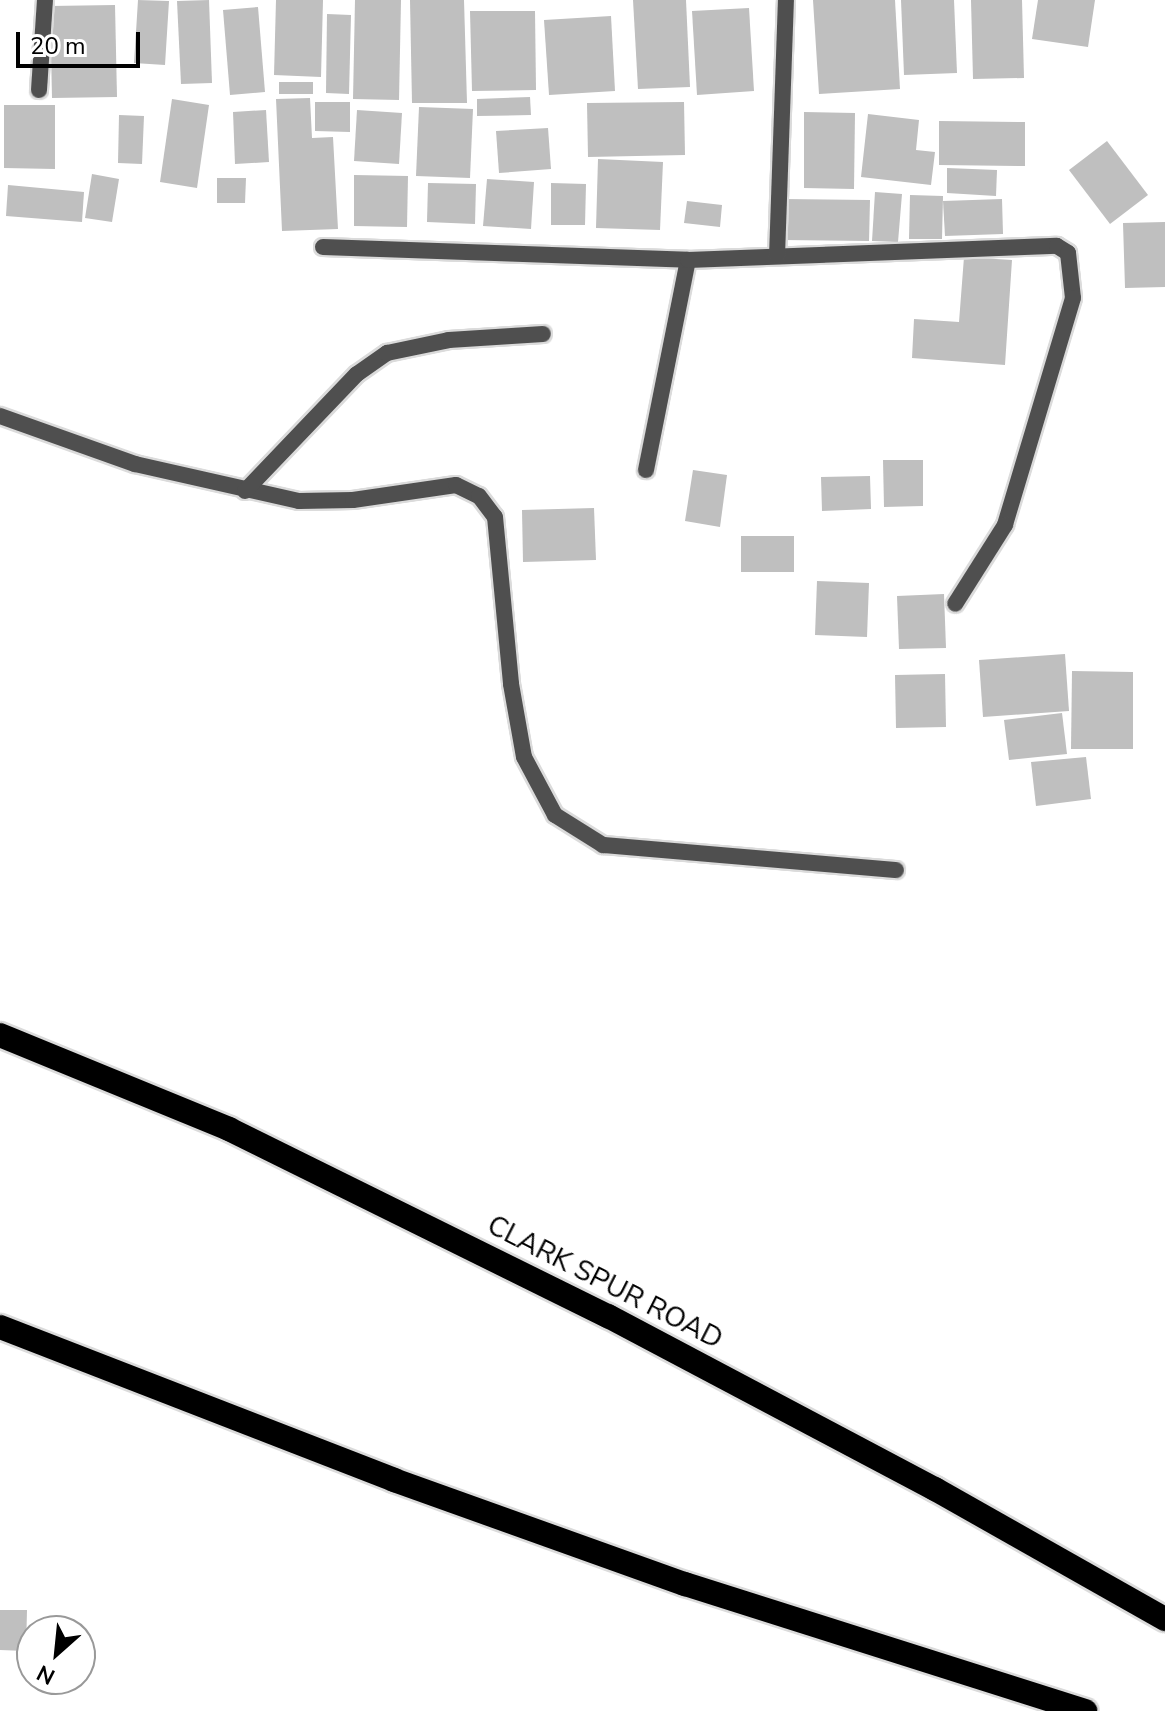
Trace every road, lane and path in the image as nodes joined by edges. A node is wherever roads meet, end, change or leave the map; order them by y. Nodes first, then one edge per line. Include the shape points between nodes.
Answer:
1 (45, 0) edge
2 (786, 0) edge
3 (39, 90) dead end
4 (323, 247) dead end
5 (777, 256) junction
6 (688, 260) junction
7 (543, 334) dead end
8 (0, 416) edge
9 (646, 470) dead end
10 (245, 491) junction
11 (955, 604) dead end
12 (896, 870) dead end
13 (0, 1035) edge
14 (0, 1327) edge
15 (1165, 1619) edge
16 (1085, 1711) edge

1 - 3 street
2 - 5 street
4 - 6 street
5 - 6 street
5 - 11 street via 1057,246 1068,253 1073,298 1005,525
6 - 9 street
7 - 10 street via 449,340 387,353 357,374
8 - 10 street via 135,464
10 - 12 street via 299,501 353,500 456,485 479,496 495,517 511,684 524,757 555,815 603,845
13 - 15 highway, CLARK SPUR ROAD via 229,1129 608,1316
14 - 16 highway via 394,1480 685,1584

